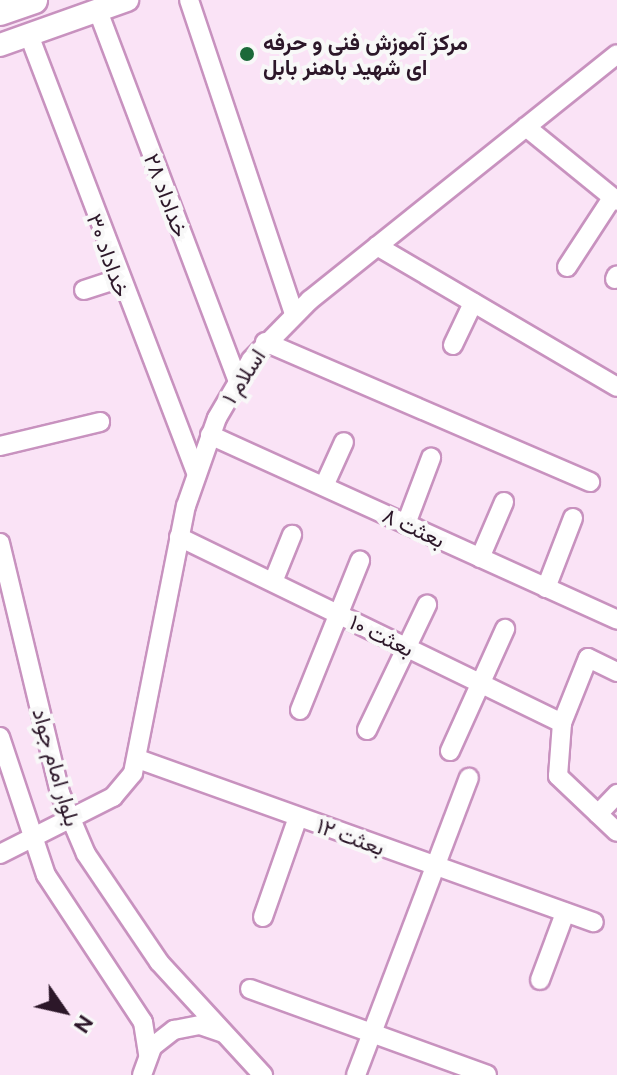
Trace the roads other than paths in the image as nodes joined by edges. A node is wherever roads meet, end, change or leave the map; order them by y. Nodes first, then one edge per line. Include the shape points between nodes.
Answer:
1 (34, 0) edge
2 (127, 0) edge
3 (189, 0) edge
4 (98, 11) junction
5 (0, 12) edge
6 (29, 35) junction
7 (0, 45) edge
8 (617, 54) edge
9 (526, 127) junction
10 (615, 199) edge
11 (377, 246) junction
12 (567, 267) dead end
13 (117, 279) junction
14 (84, 290) dead end
15 (473, 303) junction
16 (294, 313) junction
17 (265, 342) junction
18 (453, 345) dead end
19 (237, 379) junction
20 (617, 387) edge
21 (100, 422) dead end
22 (210, 435) junction
23 (344, 442) dead end
24 (0, 446) edge
25 (431, 458) dead end
26 (196, 473) junction
27 (590, 482) dead end
28 (324, 486) junction
29 (504, 502) dead end
30 (573, 518) dead end
31 (406, 524) junction
32 (292, 535) dead end
33 (179, 537) junction
34 (0, 543) edge
35 (480, 558) junction
36 (360, 561) dead end
37 (273, 582) junction
38 (546, 588) junction
39 (427, 605) dead end
40 (337, 613) junction
41 (617, 620) edge
42 (505, 629) dead end
43 (408, 647) junction
44 (617, 672) edge
45 (481, 683) junction
46 (300, 710) dead end
47 (562, 723) junction
48 (367, 730) dead end
49 (0, 737) edge
50 (450, 751) dead end
51 (138, 759) junction
52 (469, 778) dead end
53 (617, 794) edge
54 (598, 814) junction
55 (298, 817) junction
56 (70, 820) junction
57 (617, 832) edge
58 (31, 840) junction
59 (0, 854) edge
60 (437, 867) junction
61 (565, 913) junction
62 (263, 917) dead end
63 (594, 922) dead end
64 (540, 980) dead end
65 (250, 989) dead end
66 (369, 1031) junction
67 (232, 1040) junction
68 (148, 1055) junction
69 (142, 1075) edge
70 (248, 1075) edge
71 (263, 1075) edge
72 (356, 1075) edge
73 (487, 1075) edge

1 - 5 highway
2 - 4 main road
3 - 16 street
4 - 6 main road
4 - 19 street, خداداد ۲۸
6 - 7 main road
6 - 13 street, خداداد ۳۰
8 - 9 street, اسلام ۱
9 - 10 street
9 - 11 street, اسلام ۱
10 - 12 street
11 - 15 street
11 - 16 street, اسلام ۱
13 - 14 street
13 - 26 street, خداداد ۳۰
15 - 18 street
15 - 20 street
16 - 17 street, اسلام ۱
17 - 19 street, اسلام ۱
17 - 27 street
19 - 22 street, اسلام ۱
21 - 24 street
22 - 26 street, اسلام ۱
22 - 28 street, بعثت ۸
23 - 28 street
25 - 31 street
26 - 33 street, اسلام ۱
28 - 31 street, بعثت ۸
29 - 35 street
30 - 38 street
31 - 35 street, بعثت ۸
32 - 37 street
33 - 37 street, بعثت ۱۰
33 - 51 street, اسلام ۱
34 - 56 street, بلوار امام جواد
35 - 38 street, بعثت ۸
36 - 40 street
37 - 40 street, بعثت ۱۰
38 - 41 street, بعثت ۸
39 - 43 street
40 - 43 street, بعثت ۱۰
40 - 46 street
42 - 45 street
43 - 45 street, بعثت ۱۰
43 - 48 street
44 - 47 street via 588,658
45 - 47 street, بعثت ۱۰
45 - 50 street
47 - 54 street via 558,776
49 - 58 street, بلوار امام جواد
51 - 55 street, بعثت ۱۲
51 - 56 street, اسلام ۱ via 120,792
52 - 60 street
53 - 54 street
54 - 57 street
55 - 60 street, بعثت ۱۲
55 - 62 street
56 - 58 street, اسلام ۱
56 - 67 street, بلوار امام جواد via 104,885 159,962
58 - 59 street, اسلام ۱
58 - 68 street, بلوار امام جواد via 62,904 143,1022
60 - 61 street, بعثت ۱۲
60 - 66 street
61 - 63 street, بعثت ۱۲
61 - 64 street
65 - 66 street
66 - 72 street
66 - 73 street
67 - 68 street via 209,1027 182,1027
67 - 70 street
67 - 71 street, بلوار امام جواد
68 - 69 street

